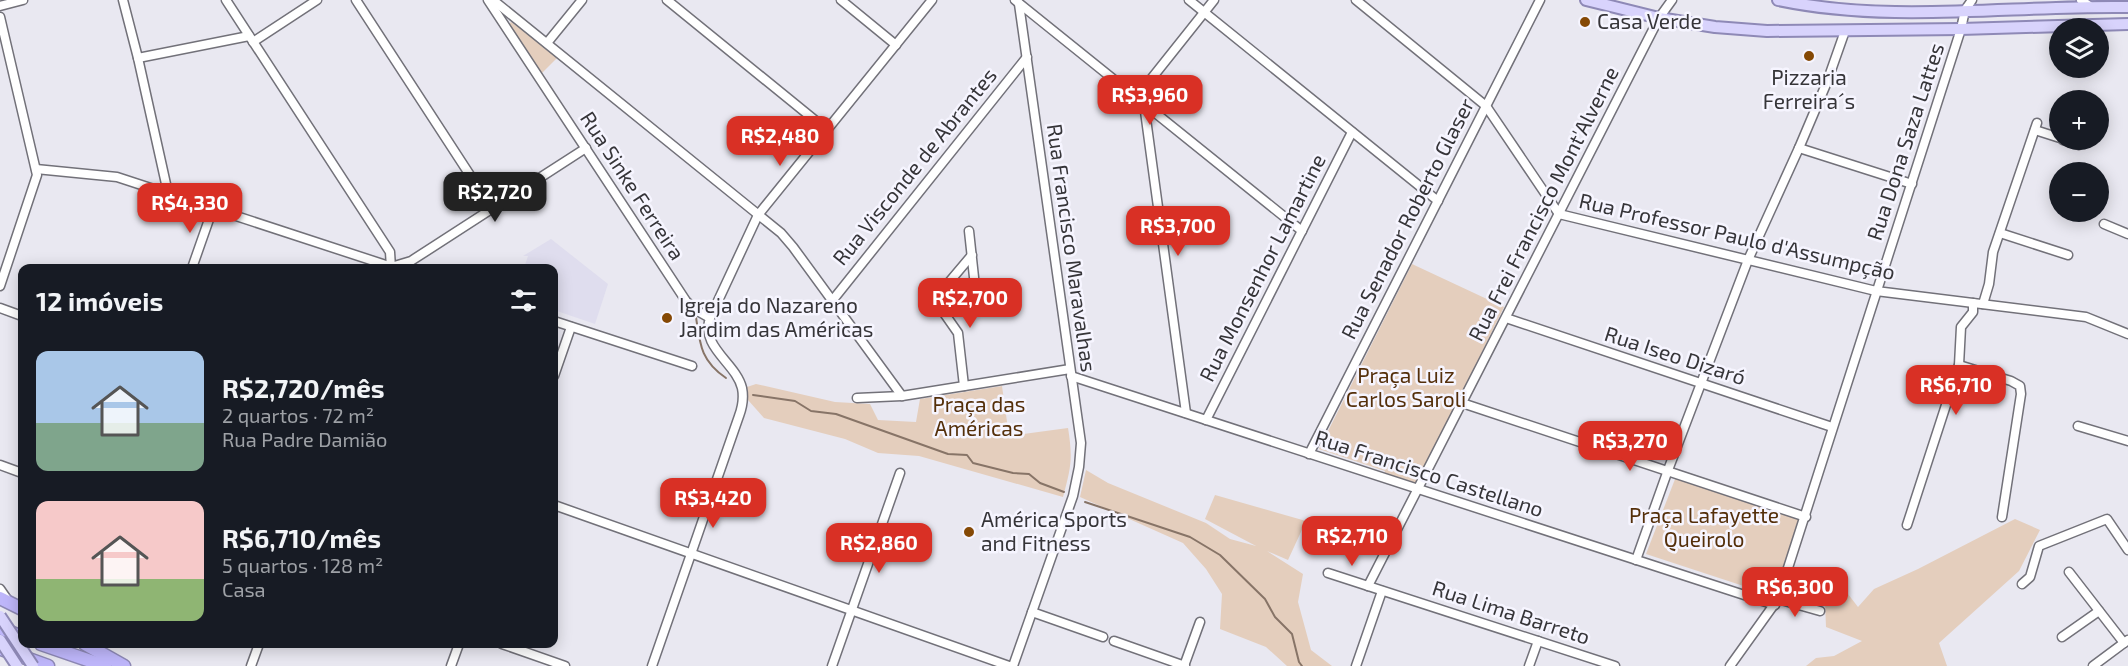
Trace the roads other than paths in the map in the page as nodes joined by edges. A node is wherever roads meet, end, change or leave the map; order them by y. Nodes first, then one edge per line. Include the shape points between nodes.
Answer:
1 (23, 0) edge
2 (123, 0) edge
3 (226, 0) edge
4 (317, 0) edge
5 (356, 0) edge
6 (488, 0) edge
7 (494, 0) edge
8 (582, 0) edge
9 (841, 0) edge
10 (932, 0) edge
11 (1189, 0) edge
12 (1214, 0) edge
13 (1356, 0) edge
14 (1540, 0) edge
15 (1586, 0) edge
16 (1672, 0) edge
17 (1822, 0) edge
18 (1972, 0) edge
19 (2081, 0) edge
20 (1785, 1) edge
21 (672, 2) edge
22 (1017, 2) edge
23 (0, 6) edge
24 (2091, 7) junction
25 (2128, 7) edge
26 (1837, 10) junction
27 (1965, 10) junction
28 (1204, 12) junction
29 (0, 17) edge
30 (1659, 18) junction
31 (2128, 24) edge
32 (1961, 29) junction
33 (1845, 31) junction
34 (251, 39) junction
35 (547, 43) junction
36 (896, 45) junction
37 (1027, 57) junction
38 (138, 58) junction
39 (1136, 98) junction
40 (1144, 104) junction
41 (1486, 106) junction
42 (827, 130) junction
43 (1352, 132) junction
44 (2049, 132) edge
45 (585, 148) junction
46 (1799, 148) junction
47 (36, 169) junction
48 (1912, 184) junction
49 (168, 193) junction
50 (1438, 201) junction
51 (213, 208) junction
52 (492, 209) junction
53 (1559, 214) junction
54 (758, 215) junction
55 (2104, 224) dead end
56 (969, 231) dead end
57 (1302, 231) junction
58 (2000, 233) junction
59 (2128, 234) edge
60 (972, 255) junction
61 (2068, 255) dead end
62 (1748, 260) junction
63 (193, 264) edge
64 (381, 264) edge
65 (392, 264) edge
66 (403, 264) edge
67 (0, 286) edge
68 (928, 290) dead end
69 (1876, 291) junction
70 (934, 300) junction
71 (832, 301) junction
72 (1978, 304) junction
73 (977, 305) dead end
74 (0, 308) edge
75 (18, 315) edge
76 (710, 318) junction
77 (1506, 318) junction
78 (558, 322) edge
79 (571, 327) junction
80 (2128, 334) edge
81 (558, 364) edge
82 (1959, 365) junction
83 (692, 366) dead end
84 (1070, 372) junction
85 (1701, 384) junction
86 (963, 386) junction
87 (902, 396) junction
88 (857, 398) dead end
89 (1462, 403) junction
90 (1186, 413) junction
91 (1206, 420) junction
92 (2078, 426) dead end
93 (1832, 427) junction
94 (2128, 441) edge
95 (1309, 454) junction
96 (0, 465) edge
97 (1668, 470) junction
98 (18, 472) edge
99 (900, 473) dead end
100 (1418, 489) junction
101 (558, 506) edge
102 (1806, 517) junction
103 (2002, 517) dead end
104 (1907, 525) dead end
105 (2128, 550) edge
106 (691, 553) junction
107 (1636, 560) junction
108 (2069, 572) dead end
109 (1328, 573) dead end
110 (2022, 584) dead end
111 (1368, 586) junction
112 (0, 589) edge
113 (1382, 591) junction
114 (5, 600) edge
115 (1777, 602) junction
116 (852, 610) junction
117 (1820, 611) dead end
118 (2099, 611) junction
119 (1032, 612) junction
120 (0, 616) edge
121 (1200, 622) dead end
122 (0, 628) edge
123 (18, 635) edge
124 (1103, 637) dead end
125 (2062, 637) dead end
126 (0, 640) edge
127 (1114, 641) dead end
128 (1538, 641) junction
129 (2126, 641) edge
130 (18, 643) edge
131 (21, 648) edge
132 (53, 648) edge
133 (92, 648) edge
134 (258, 648) edge
135 (458, 648) edge
136 (513, 648) edge
137 (0, 649) edge
138 (11, 666) edge
139 (19, 666) edge
140 (33, 666) edge
141 (48, 666) edge
142 (105, 666) edge
143 (124, 666) edge
144 (251, 666) edge
145 (451, 666) edge
146 (565, 666) edge
147 (652, 666) edge
148 (832, 666) edge
149 (1011, 666) edge
150 (1184, 666) edge
151 (1356, 666) edge
152 (1529, 666) edge
153 (1615, 666) edge
154 (1730, 666) edge
155 (2093, 666) edge

1 - 23 street
2 - 38 street
3 - 34 street
4 - 34 street
5 - 52 street
6 - 45 street, Rua Sinke Ferreira
7 - 35 street
8 - 35 street
9 - 36 street
10 - 36 street
11 - 28 street
12 - 28 street
13 - 41 street, Rua Professor Paulo d'Assumpção
14 - 41 street, Rua Senador Roberto Glaser
15 - 30 main road
16 - 30 street, Rua Frei Francisco Mont'Alverne
17 - 26 street
18 - 27 street
19 - 24 street
20 - 26 main road
21 - 42 street
22 - 37 street, Rua Francisco Maravalhas
22 - 39 street
24 - 25 main road
24 - 27 main road
26 - 27 main road
27 - 32 street, Rua Dona Saza Lattes
28 - 39 street
28 - 43 street
29 - 47 street
30 - 33 main road via 1737,29
30 - 53 street, Rua Frei Francisco Mont'Alverne
31 - 32 main road
32 - 33 main road
32 - 48 street, Rua Dona Saza Lattes
33 - 46 street
34 - 38 street
34 - 65 street via 390,252
35 - 54 street
36 - 42 street
37 - 71 street, Rua Visconde de Abrantes
37 - 84 street, Rua Francisco Maravalhas
38 - 49 street
39 - 40 street
40 - 57 street
40 - 90 street
41 - 50 street, Rua Senador Roberto Glaser
41 - 53 street, Rua Professor Paulo d'Assumpção
42 - 54 street
43 - 50 street
43 - 57 street, Rua Monsenhor Lamartine
44 - 58 street via 2036,126
45 - 52 street
45 - 76 street, Rua Sinke Ferreira via 686,301
46 - 48 street
46 - 62 street
47 - 49 street via 113,176
47 - 67 street via 35,185
48 - 69 street, Rua Dona Saza Lattes
49 - 51 street
50 - 95 street, Rua Senador Roberto Glaser
51 - 63 street
51 - 64 street
52 - 66 street
53 - 62 street, Rua Professor Paulo d'Assumpção
53 - 77 street, Rua Frei Francisco Mont'Alverne
54 - 71 street via 789,242
54 - 76 street
55 - 59 street
56 - 60 street
57 - 91 street, Rua Monsenhor Lamartine
58 - 61 street
58 - 72 street via 1988,288
60 - 70 street
60 - 73 street
62 - 69 street, Rua Professor Paulo d'Assumpção
62 - 85 street
68 - 70 street
69 - 72 street, Rua Professor Paulo d'Assumpção
69 - 93 street, Rua Dona Saza Lattes
70 - 86 street via 959,336
71 - 87 street
72 - 80 street, Rua Professor Paulo d'Assumpção via 2086,317
72 - 82 street via 1961,327
74 - 75 street
76 - 106 street via 707,329 711,341 742,388 742,402
77 - 85 street, Rua Iseo Dizaró
77 - 89 street, Rua Frei Francisco Mont'Alverne
78 - 79 street
79 - 81 street
79 - 83 street
82 - 103 street via 2020,386
82 - 104 street
84 - 86 street, Rua Francisco Castellano
84 - 90 street, Rua Francisco Castellano
84 - 119 street, Rua Francisco Maravalhas via 1081,443 1079,467 1073,496
85 - 93 street, Rua Iseo Dizaró
85 - 97 street
86 - 87 street, Rua Francisco Castellano
87 - 88 street, Rua Francisco Castellano
89 - 97 street
89 - 100 street, Rua Frei Francisco Mont'Alverne
90 - 91 street, Rua Francisco Castellano
91 - 95 street, Rua Francisco Castellano
92 - 94 street
93 - 102 street, Rua Dona Saza Lattes
95 - 100 street, Rua Francisco Castellano
96 - 98 street
97 - 102 street
97 - 107 street
99 - 116 street
100 - 107 street, Rua Francisco Castellano
100 - 111 street, Rua Frei Francisco Mont'Alverne
101 - 106 street
102 - 115 street, Rua Dona Saza Lattes
105 - 110 street via 2108,519 2039,546 2030,577
106 - 116 street
106 - 147 street
107 - 115 street, Rua Francisco Castellano
108 - 118 street
109 - 111 street, Rua Lima Barreto
111 - 113 street, Rua Lima Barreto
112 - 114 street
113 - 128 street, Rua Lima Barreto
113 - 151 street
115 - 117 street, Rua Francisco Castellano
115 - 154 street, Rua Dona Saza Lattes
116 - 148 street
116 - 149 street
118 - 125 street
118 - 129 street
119 - 124 street
119 - 149 street, Rua Francisco Maravalhas
120 - 130 main road, bridge
121 - 150 street
122 - 123 highway
126 - 139 main road, bridge
127 - 150 street
128 - 152 street
128 - 153 street, Rua Lima Barreto
129 - 155 street
131 - 140 main road, bridge
132 - 142 highway
133 - 143 highway
134 - 144 street
135 - 145 street
136 - 146 street
137 - 138 highway
137 - 139 highway
137 - 141 highway

